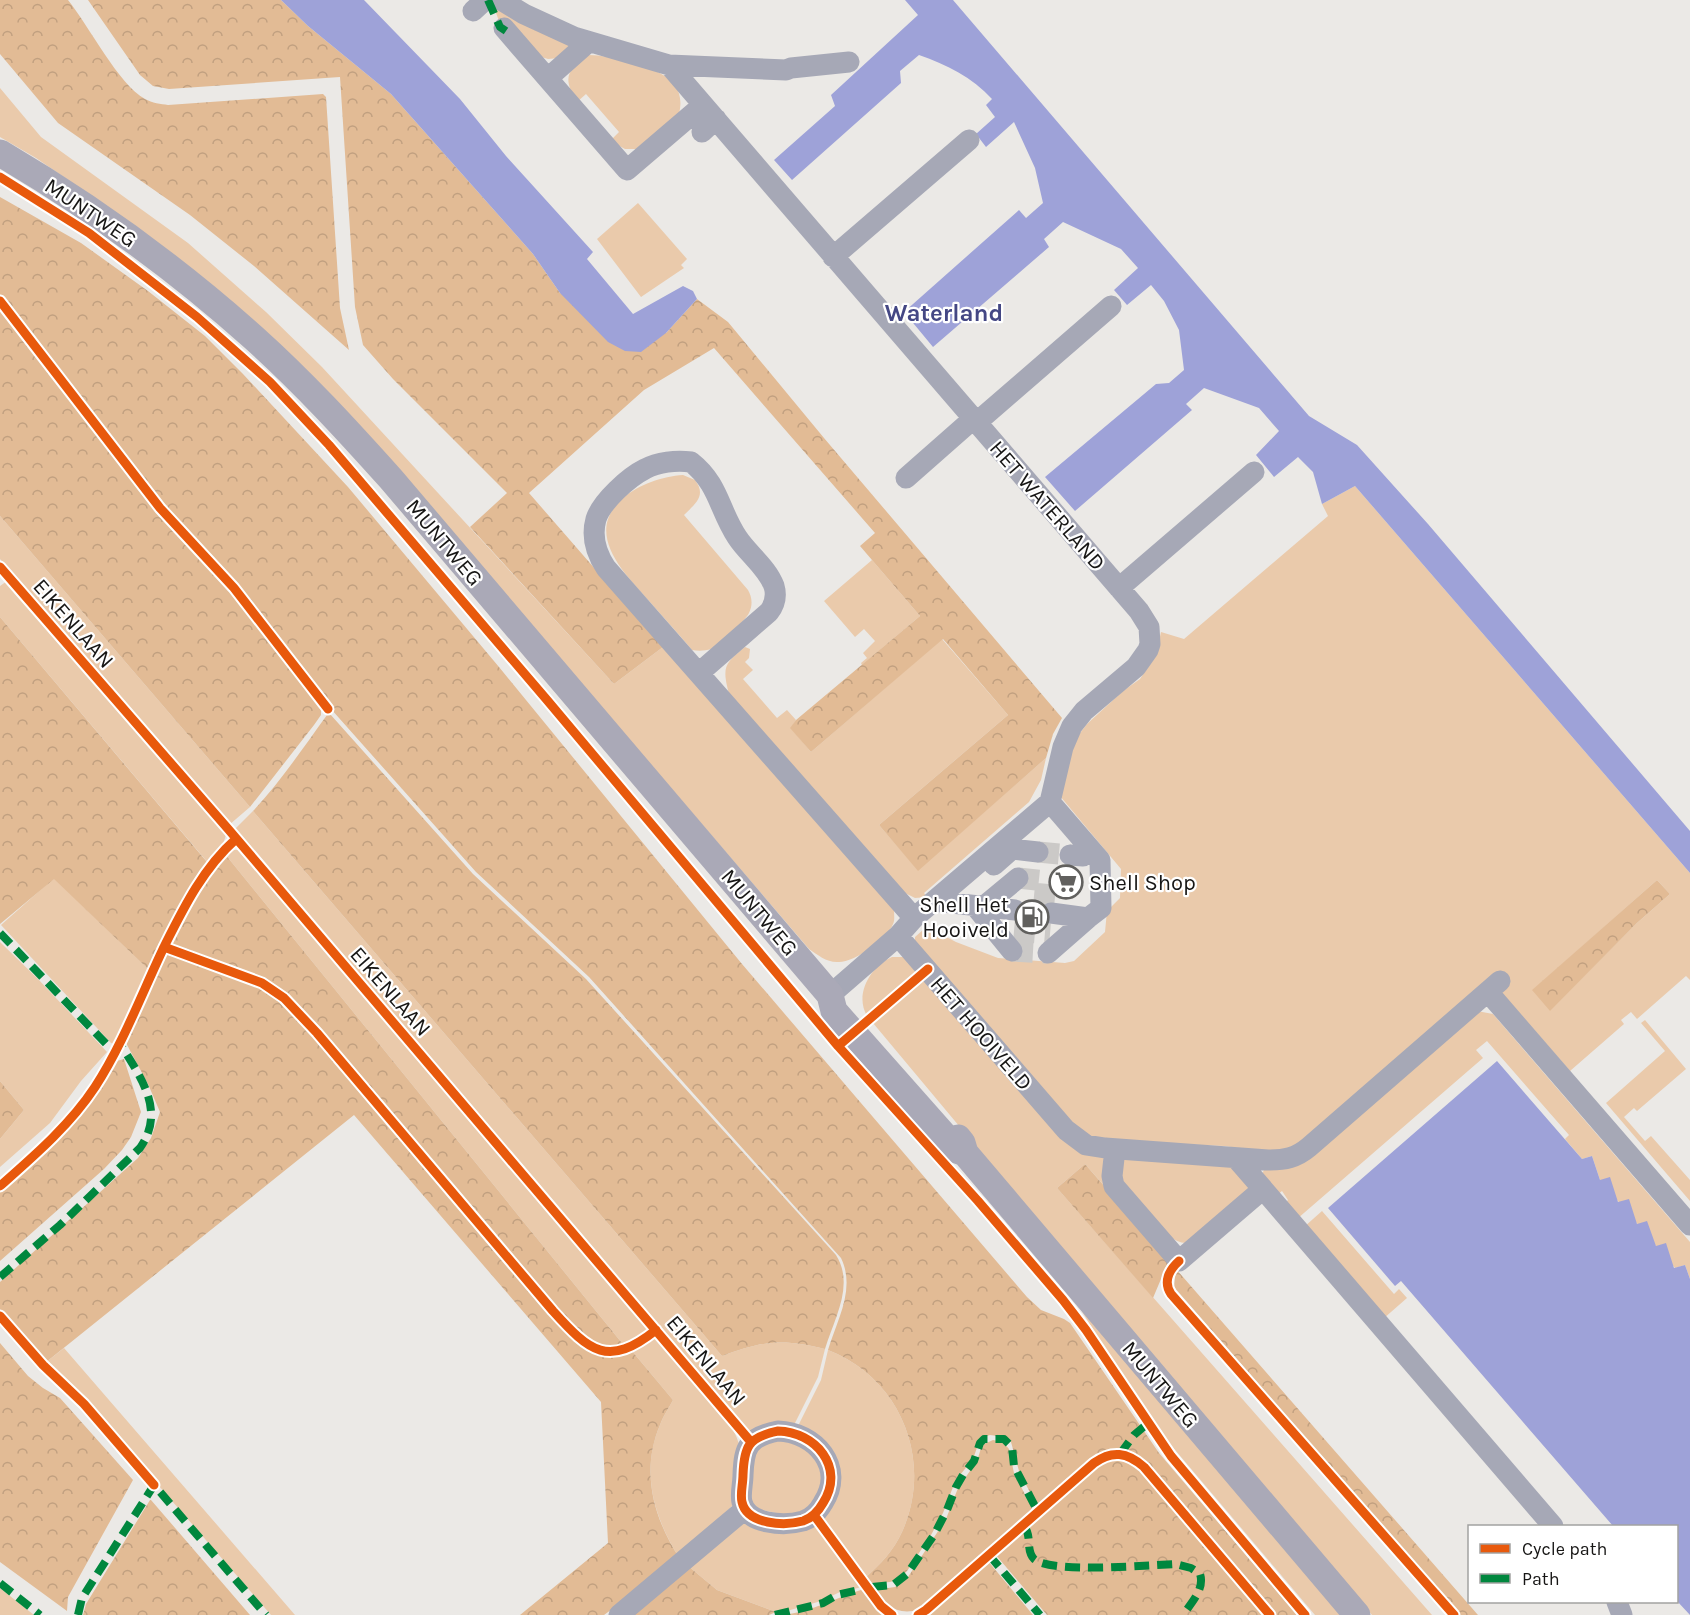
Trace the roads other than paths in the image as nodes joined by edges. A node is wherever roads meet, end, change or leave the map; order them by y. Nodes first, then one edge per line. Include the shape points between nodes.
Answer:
1 (501, 0) edge
2 (504, 28) dead end
3 (586, 41) junction
4 (849, 62) dead end
5 (669, 66) junction
6 (548, 78) junction
7 (707, 119) junction
8 (967, 141) dead end
9 (0, 153) edge
10 (833, 257) junction
11 (1109, 308) dead end
12 (975, 421) junction
13 (1253, 474) dead end
14 (906, 478) dead end
15 (1119, 588) junction
16 (699, 673) junction
17 (1050, 802) junction
18 (1090, 849) junction
19 (1038, 852) tunnel mouth
20 (1070, 855) tunnel mouth
21 (968, 872) junction
22 (934, 901) junction
23 (980, 907) junction
24 (914, 918) junction
25 (1089, 918) junction
26 (898, 936) junction
27 (830, 995) junction
28 (1115, 1149) junction
29 (1236, 1158) junction
30 (1263, 1189) junction
31 (1690, 1225) edge
32 (745, 1509) junction
33 (1551, 1525) edge
34 (619, 1615) edge
35 (1357, 1615) edge

1 - 3 street via 524,14 566,24
2 - 6 street
3 - 5 street
3 - 6 street
4 - 5 street via 786,70
5 - 7 street, HET WATERLAND
6 - 7 street via 615,165 627,170
7 - 10 street, HET WATERLAND
8 - 10 street
9 - 27 main road, MUNTWEG via 56,187 173,270 316,397 391,479
10 - 12 street, HET WATERLAND
11 - 12 street, HET WATERLAND
12 - 14 street
12 - 15 street, HET WATERLAND
13 - 15 street, HET WATERLAND
15 - 17 street, HET WATERLAND via 1146,621 1150,644 1141,662 1072,726
16 - 16 street via 769,612 776,593 768,576 736,536 706,477 691,462 668,462 643,469 603,504 596,518 595,545 606,568
16 - 24 street
17 - 18 street
17 - 21 street
18 - 20 street via 1083,856
18 - 25 street via 1100,860 1101,908
19 - 21 street via 1012,849 981,876
21 - 22 street
22 - 23 street
22 - 24 street
23 - 23 street via 1011,911
24 - 26 street
25 - 25 street via 1054,934
26 - 27 street
26 - 28 street, HET HOOIVELD via 1066,1130 1086,1144
27 - 35 main road, MUNTWEG via 834,1011 957,1150 965,1153
28 - 29 street, HET HOOIVELD
28 - 30 street via 1114,1186 1179,1261
29 - 30 street
29 - 31 street, HET HOOIVELD via 1283,1160 1303,1153 1494,986
30 - 33 street
32 - 32 street via 761,1520 782,1523 814,1515 826,1499 830,1484 823,1452 810,1440 786,1431 754,1439 744,1457
32 - 34 street

